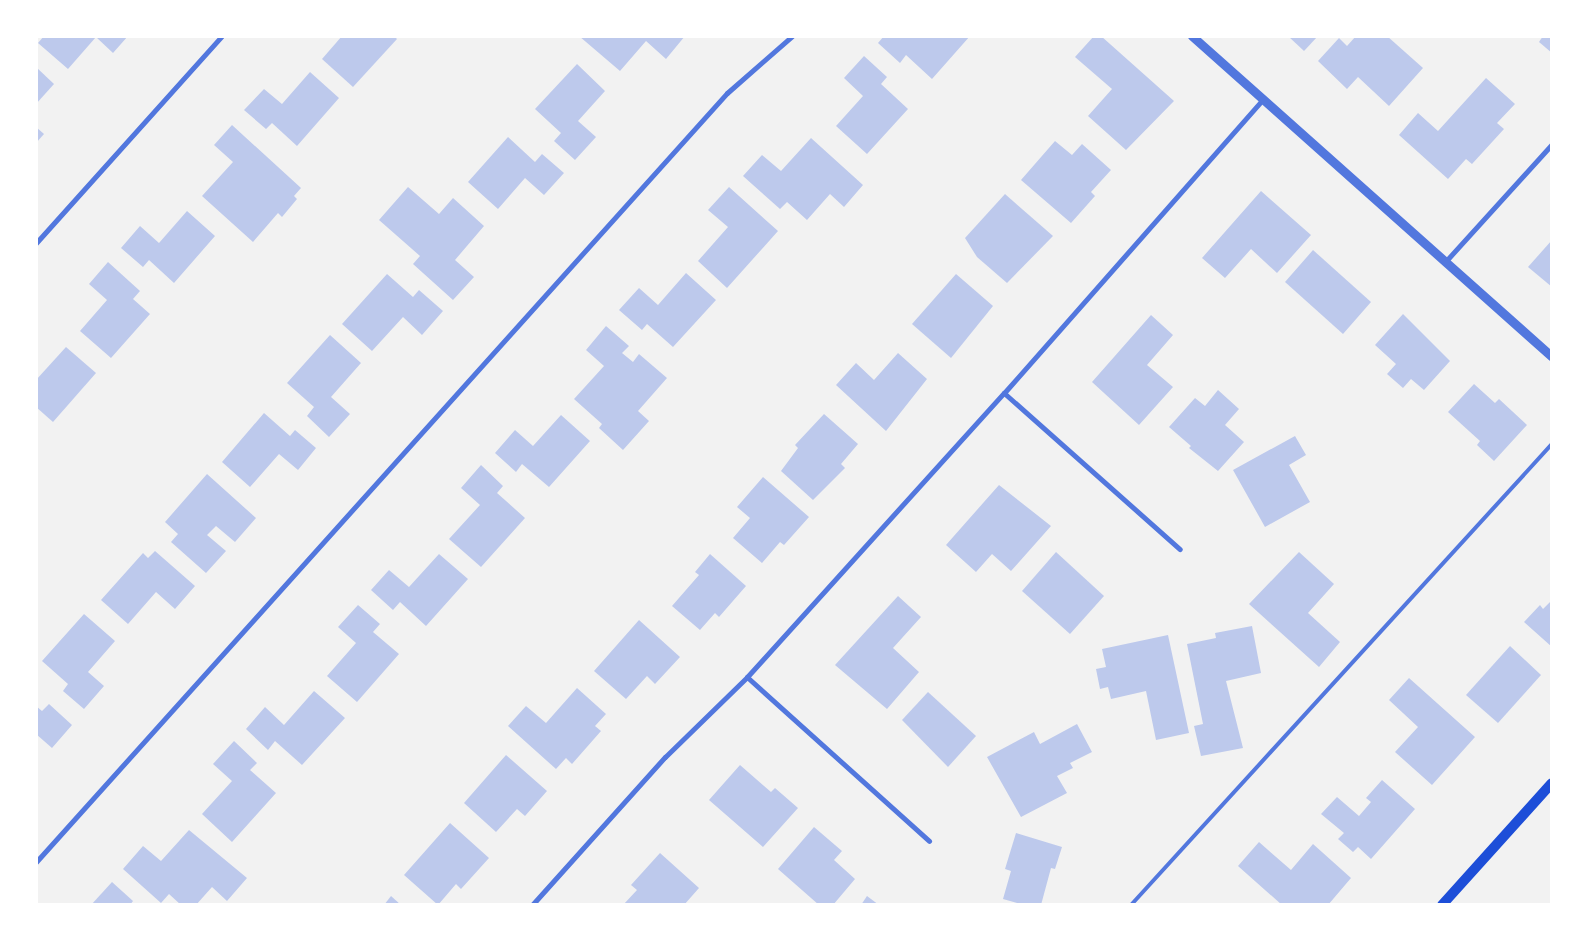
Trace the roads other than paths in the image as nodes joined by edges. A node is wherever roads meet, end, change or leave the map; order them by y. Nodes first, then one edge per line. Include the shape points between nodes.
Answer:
1 (222, 36) edge
2 (792, 36) edge
3 (1192, 36) edge
4 (1263, 99) junction
5 (1552, 144) edge
6 (36, 243) edge
7 (1445, 262) junction
8 (1552, 357) edge
9 (1004, 393) junction
10 (1552, 444) edge
11 (1180, 549) dead end
12 (747, 677) junction
13 (1552, 782) edge
14 (930, 841) dead end
15 (36, 862) edge
16 (532, 905) edge
17 (1131, 905) edge
18 (1442, 905) edge

1 - 6 street
2 - 15 street via 727,93
3 - 4 street
4 - 7 street
4 - 9 street
5 - 7 street
7 - 8 street
9 - 11 street
9 - 12 street
10 - 17 lane
12 - 14 street
12 - 16 street via 665,757
13 - 18 main road

